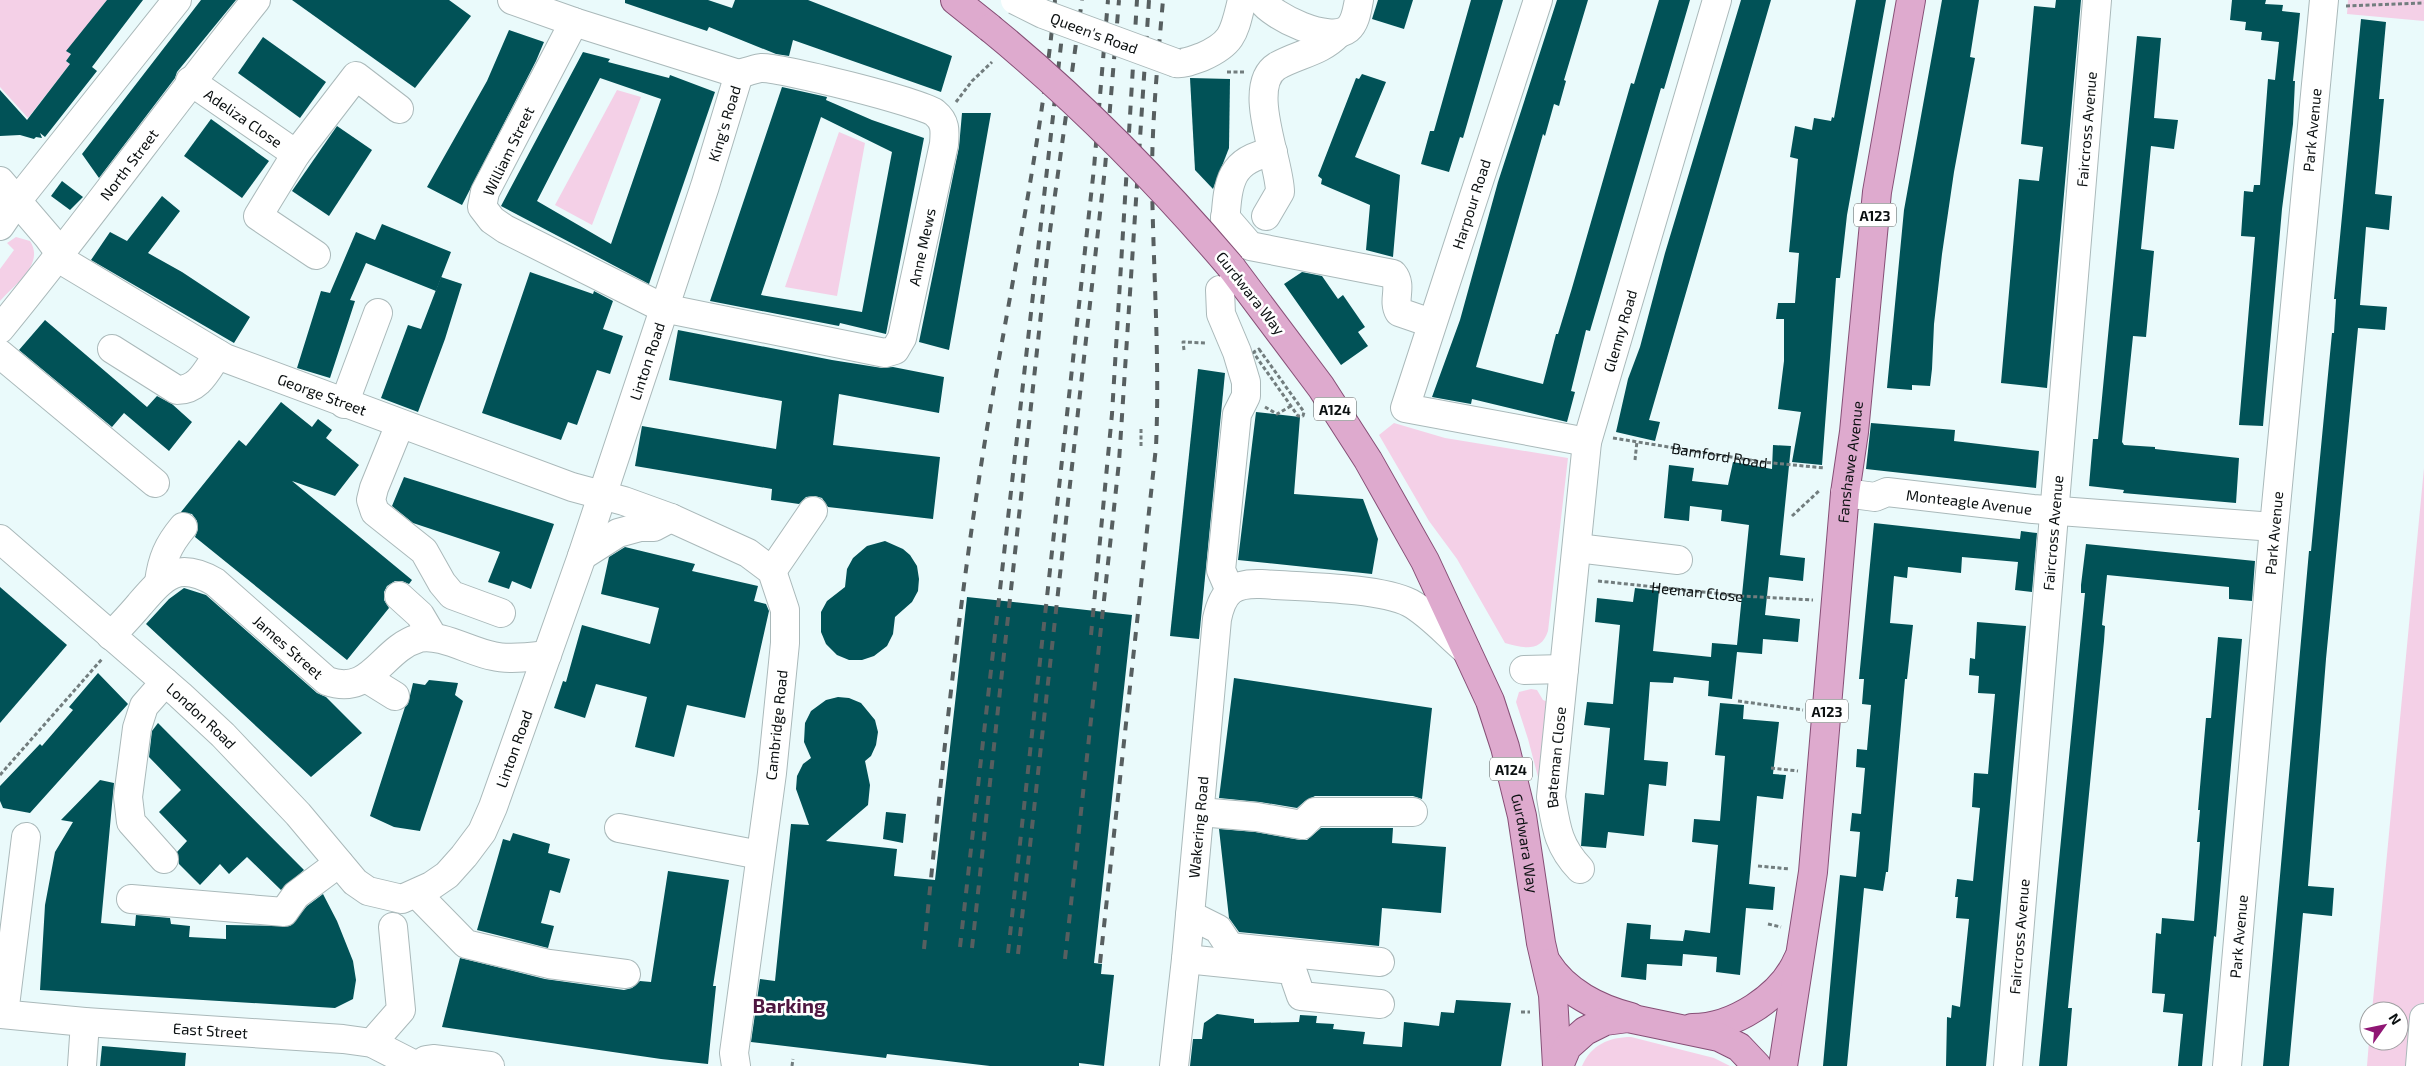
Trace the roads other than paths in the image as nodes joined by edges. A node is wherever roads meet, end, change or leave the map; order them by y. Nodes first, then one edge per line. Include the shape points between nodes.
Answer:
1 (177, 0) edge
2 (256, 0) edge
3 (512, 0) edge
4 (955, 0) edge
5 (1015, 0) edge
6 (1242, 0) edge
7 (1261, 0) edge
8 (1359, 0) edge
9 (1538, 0) edge
10 (1717, 0) edge
11 (1911, 0) edge
12 (2097, 0) edge
13 (2333, 2) edge
14 (574, 22) junction
15 (1307, 28) junction
16 (1338, 34) junction
17 (1295, 58) junction
18 (739, 74) junction
19 (190, 81) junction
20 (400, 108) dead end
21 (1273, 152) junction
22 (296, 154) junction
23 (9, 191) edge
24 (1266, 216) dead end
25 (0, 226) edge
26 (61, 255) junction
27 (316, 255) dead end
28 (1225, 278) junction
29 (663, 308) junction
30 (378, 313) dead end
31 (1432, 323) junction
32 (0, 329) edge
33 (112, 349) dead end
34 (0, 354) edge
35 (218, 354) junction
36 (344, 404) junction
37 (400, 424) junction
38 (1597, 439) junction
39 (155, 483) dead end
40 (1835, 489) junction
41 (601, 495) junction
42 (2054, 509) junction
43 (813, 511) dead end
44 (671, 518) junction
45 (184, 527) dead end
46 (2274, 527) junction
47 (0, 539) edge
48 (1577, 548) junction
49 (582, 556) junction
50 (1678, 560) dead end
51 (772, 571) junction
52 (158, 582) junction
53 (1230, 591) junction
54 (399, 596) dead end
55 (501, 613) dead end
56 (433, 637) junction
57 (114, 638) junction
58 (1466, 650) junction
59 (547, 655) junction
60 (1524, 670) dead end
61 (1564, 670) junction
62 (366, 678) junction
63 (165, 682) junction
64 (395, 696) dead end
65 (1200, 812) junction
66 (1413, 812) dead end
67 (619, 828) dead end
68 (26, 837) dead end
69 (760, 855) junction
70 (164, 859) dead end
71 (339, 863) junction
72 (1580, 869) dead end
73 (405, 896) junction
74 (131, 899) dead end
75 (1190, 916) junction
76 (393, 928) dead end
77 (1805, 928) junction
78 (1543, 955) junction
79 (1186, 959) junction
80 (1380, 962) dead end
81 (626, 974) dead end
82 (1380, 1004) dead end
83 (2, 1014) edge
84 (2424, 1018) edge
85 (1642, 1020) junction
86 (85, 1022) junction
87 (1678, 1027) junction
88 (372, 1043) junction
89 (420, 1064) edge
90 (82, 1066) edge
91 (490, 1066) edge
92 (736, 1066) edge
93 (1174, 1066) edge
94 (1558, 1066) edge
95 (1757, 1066) edge
96 (1783, 1066) edge
97 (2008, 1066) edge
98 (2227, 1066) edge
99 (2420, 1066) edge

1 - 23 street
2 - 19 street, North Street
3 - 14 street
4 - 28 main road, Gurdwara Way / A124, bridge via 1105,130 1184,212
5 - 6 street, Queen's Road, bridge via 1043,14 1176,63 1192,61 1226,44
7 - 15 street via 1276,15
8 - 16 street via 1353,23
9 - 31 street, Harpour Road
10 - 38 street, Glenny Road
11 - 40 main road, Fanshawe Avenue / A123 via 1877,192 1854,432
12 - 42 street, Faircross Avenue
13 - 46 street, Park Avenue
14 - 18 street, King's Road
14 - 29 street, William Street via 485,192 482,207 505,229
15 - 16 street
15 - 17 street via 1306,47
16 - 17 street via 1327,45
17 - 21 street via 1277,67 1265,80 1264,103
18 - 29 street, King's Road
18 - 29 street, Anne Mews via 762,68 799,72 934,112 946,128 902,338 896,350 885,353
19 - 22 street, Adeliza Close
19 - 26 street, North Street
20 - 22 street via 356,76
21 - 24 street via 1280,192
21 - 31 street via 1252,156 1235,171 1228,185 1225,220 1255,248 1393,274 1398,284 1396,305 1399,312
22 - 27 street via 258,216
23 - 25 street
23 - 26 street, George Street
26 - 32 street, North Street
26 - 35 street, George Street via 68,264
28 - 53 street via 1221,314 1238,352 1247,389 1237,414 1221,570
28 - 58 main road, Gurdwara Way / A124 via 1321,386 1425,561
29 - 41 street, Linton Road
30 - 36 street
31 - 38 street, Harpour Road via 1405,408
33 - 35 street via 177,390 188,390 199,383
34 - 39 street
35 - 36 street, George Street
36 - 37 street, George Street
37 - 41 street, George Street
37 - 55 street via 374,488 374,512 424,551 452,595
38 - 48 street, Glenny Road
40 - 42 street, Monteagle Avenue via 1875,497 1887,492
40 - 77 main road, Fanshawe Avenue / A123 via 1813,872
41 - 44 street
41 - 49 street, Linton Road
42 - 46 street, Monteagle Avenue
42 - 97 street, Faircross Avenue
43 - 51 street
44 - 49 street via 654,527 618,533
44 - 51 street via 748,553
45 - 52 street via 167,549
46 - 98 street, Park Avenue
47 - 57 street, London Road
48 - 50 street, Heenan Close
48 - 61 street, Glenny Road
49 - 59 street, Linton Road
51 - 69 street, Cambridge Road via 785,610 785,643
52 - 57 street, James Street
52 - 62 street, James Street via 172,573 202,574 327,681 340,686
53 - 58 street, Gurdwara Way via 1245,584 1261,584 1396,598 1410,604
53 - 65 street, Wakering Road via 1222,602 1217,619
54 - 56 street via 420,615
56 - 59 street via 495,657
56 - 62 street, James Street via 407,643
57 - 63 street, London Road
58 - 78 main road, Gurdwara Way / A124 via 1490,701 1514,778
59 - 73 street, Linton Road via 482,832 447,875
60 - 61 street
61 - 72 street, Bateman Close via 1552,797 1557,832 1567,856
62 - 64 street
63 - 70 street via 144,706 137,728 128,797 131,822
63 - 71 street, London Road via 230,742
65 - 66 street via 1302,825 1315,812
65 - 75 street, Wakering Road
67 - 69 street
68 - 83 street
69 - 92 street, Cambridge Road via 734,1053
71 - 73 street, London Road via 355,882 368,891
71 - 74 street via 296,895 284,912
73 - 81 street via 466,944 549,964
75 - 79 street, Wakering Road
75 - 80 street via 1218,929 1230,946
76 - 88 street via 401,1010
77 - 87 main road, Fanshawe Avenue / A123 via 1796,964 1770,996 1714,1026
77 - 96 main road, Fanshawe Avenue / A123
78 - 85 main road, Gurdwara Way / A124 via 1552,972 1577,993 1613,1012
78 - 94 main road, Gurdwara Way / A124 via 1556,1012
79 - 82 street via 1292,970 1301,996
79 - 93 street, Wakering Road
83 - 86 street, East Street
84 - 99 street
85 - 87 main road
85 - 94 main road via 1605,1021 1585,1031 1568,1047
86 - 88 street, East Street via 343,1038
86 - 90 street
87 - 95 main road via 1730,1042
88 - 89 street, East Street
89 - 91 street via 441,1059

